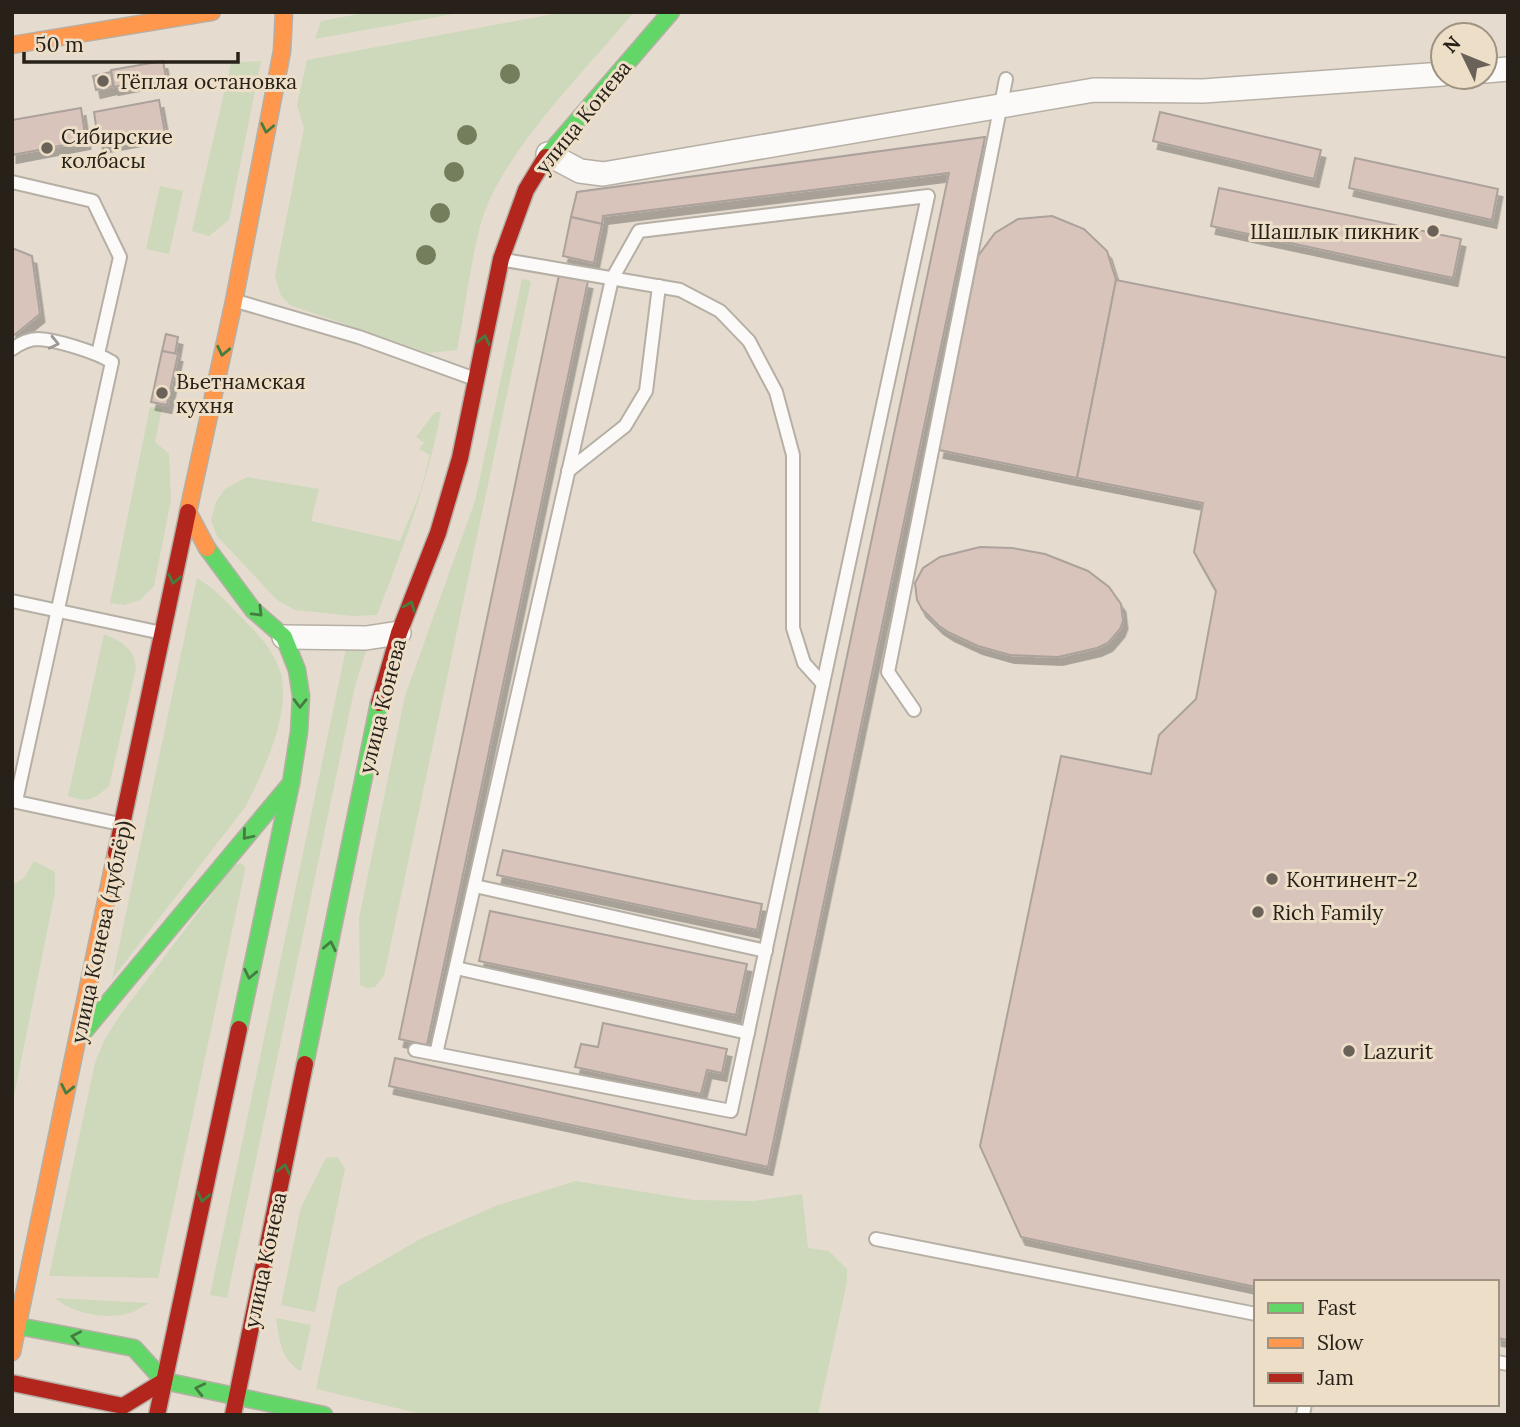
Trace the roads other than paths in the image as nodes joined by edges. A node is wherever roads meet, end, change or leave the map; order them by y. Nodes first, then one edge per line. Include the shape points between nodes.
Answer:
1 (212, 12) edge
2 (284, 12) edge
3 (671, 12) edge
4 (12, 45) edge
5 (1429, 75) edge
6 (1006, 79) dead end
7 (1002, 104) junction
8 (548, 154) junction
9 (12, 182) edge
10 (501, 259) junction
11 (612, 279) junction
12 (659, 286) junction
13 (234, 301) junction
14 (12, 349) edge
15 (98, 354) junction
16 (475, 379) junction
17 (568, 471) junction
18 (188, 512) junction
19 (12, 601) edge
20 (58, 610) junction
21 (163, 633) junction
22 (399, 633) junction
23 (284, 637) junction
24 (823, 684) junction
25 (914, 710) dead end
26 (290, 783) junction
27 (14, 801) edge
28 (124, 825) junction
29 (475, 886) junction
30 (766, 951) junction
31 (456, 968) junction
32 (748, 1033) junction
33 (78, 1040) junction
34 (415, 1050) dead end
35 (436, 1054) junction
36 (876, 1239) dead end
37 (1254, 1314) edge
38 (18, 1326) junction
39 (12, 1352) edge
40 (164, 1381) junction
41 (12, 1382) edge
42 (237, 1398) junction
43 (157, 1415) edge
44 (233, 1415) edge
45 (324, 1415) edge

1 - 4 main road
2 -> 13 main road via 282,51
3 - 8 main road, улица Конева
5 - 7 street via 1203,91 1094,90
6 - 7 lane
7 - 8 street via 603,174 580,171
7 - 25 lane via 888,672
8 - 10 main road, улица Конева via 526,190
9 - 15 lane via 93,201 120,257
10 - 11 lane
16 -> 10 main road, улица Конева
11 - 12 lane
11 - 17 lane
11 - 24 lane via 639,231 928,196
12 - 17 lane via 646,391 625,426
12 - 24 lane via 680,290 720,311 749,341 776,392 793,455 793,628 804,663
13 - 16 lane via 359,337
13 -> 18 main road
14 -> 15 lane via 37,339
15 - 20 lane via 112,362
22 -> 16 main road, улица Конева via 438,533 460,458
17 - 29 lane
18 -> 21 main road, улица Конева (дублёр)
18 -> 23 main road via 205,545 253,610
19 - 20 lane
20 - 21 lane
20 - 27 lane
21 - 28 main road, улица Конева (дублёр)
22 - 23 street via 366,638
42 -> 22 main road, улица Конева via 384,680
23 -> 26 main road via 301,696
24 - 30 lane
26 -> 33 main road
26 -> 40 main road
27 - 28 lane
28 - 33 main road, улица Конева (дублёр)
29 - 30 lane
29 - 31 lane
30 - 32 lane
31 - 32 lane
31 - 35 lane
32 - 35 lane via 731,1111
33 -> 38 main road, улица Конева (дублёр) via 26,1258
34 - 35 lane
36 - 37 lane
38 - 39 main road, улица Конева (дублёр)
40 -> 38 main road via 134,1348
40 - 41 main road via 123,1406
42 -> 40 main road
40 - 43 main road
42 - 44 main road, улица Конева
42 - 45 main road

